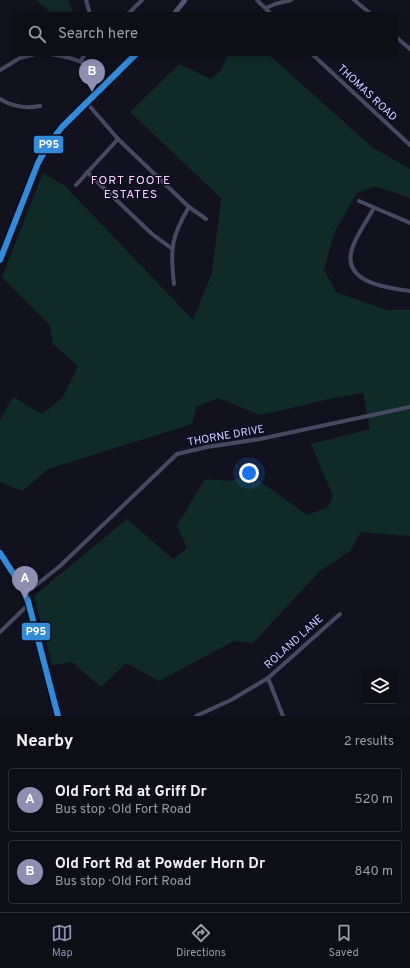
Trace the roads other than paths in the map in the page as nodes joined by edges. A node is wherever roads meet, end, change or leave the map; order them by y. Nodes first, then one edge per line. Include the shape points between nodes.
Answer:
1 (86, 0) edge
2 (142, 0) edge
3 (184, 0) edge
4 (257, 0) edge
5 (291, 0) edge
6 (354, 0) edge
7 (266, 8) junction
8 (89, 12) edge
9 (130, 12) edge
10 (175, 12) edge
11 (269, 12) edge
12 (369, 12) edge
13 (398, 38) edge
14 (410, 49) edge
15 (28, 56) edge
16 (59, 56) edge
17 (84, 56) edge
18 (134, 56) edge
19 (314, 56) edge
20 (81, 61) junction
21 (0, 70) edge
22 (107, 84) junction
23 (0, 99) edge
24 (87, 103) junction
25 (40, 106) dead end
26 (118, 139) junction
27 (410, 145) edge
28 (87, 172) junction
29 (76, 185) dead end
30 (359, 201) dead end
31 (189, 207) junction
32 (374, 208) junction
33 (206, 219) dead end
34 (410, 223) edge
35 (171, 248) junction
36 (0, 260) edge
37 (174, 284) dead end
38 (410, 291) edge
39 (410, 407) edge
40 (0, 553) edge
41 (25, 594) junction
42 (29, 604) junction
43 (340, 614) dead end
44 (0, 632) edge
45 (268, 678) junction
46 (58, 716) edge
47 (196, 716) edge
48 (283, 716) edge

1 - 8 street
2 - 9 street
3 - 10 main road
4 - 7 street
5 - 7 street
6 - 12 street
7 - 11 street
13 - 14 street
15 - 21 street
16 - 20 street
17 - 20 street
18 - 22 main road
19 - 27 street, THOMAS ROAD
20 - 22 street
22 - 24 main road
23 - 25 street via 17,107
24 - 26 street
24 - 36 main road via 44,149
26 - 28 street
26 - 31 street
28 - 29 street
28 - 35 street via 152,234
30 - 32 street
31 - 33 street
31 - 35 street
32 - 34 street
32 - 38 street via 353,247 352,268 367,282
35 - 37 street
39 - 41 street, THORNE DRIVE via 177,454 60,566
40 - 41 main road
41 - 42 main road
42 - 44 street
42 - 46 main road
43 - 45 street, ROLAND LANE
45 - 47 street, ROLAND LANE via 231,700
45 - 48 street

